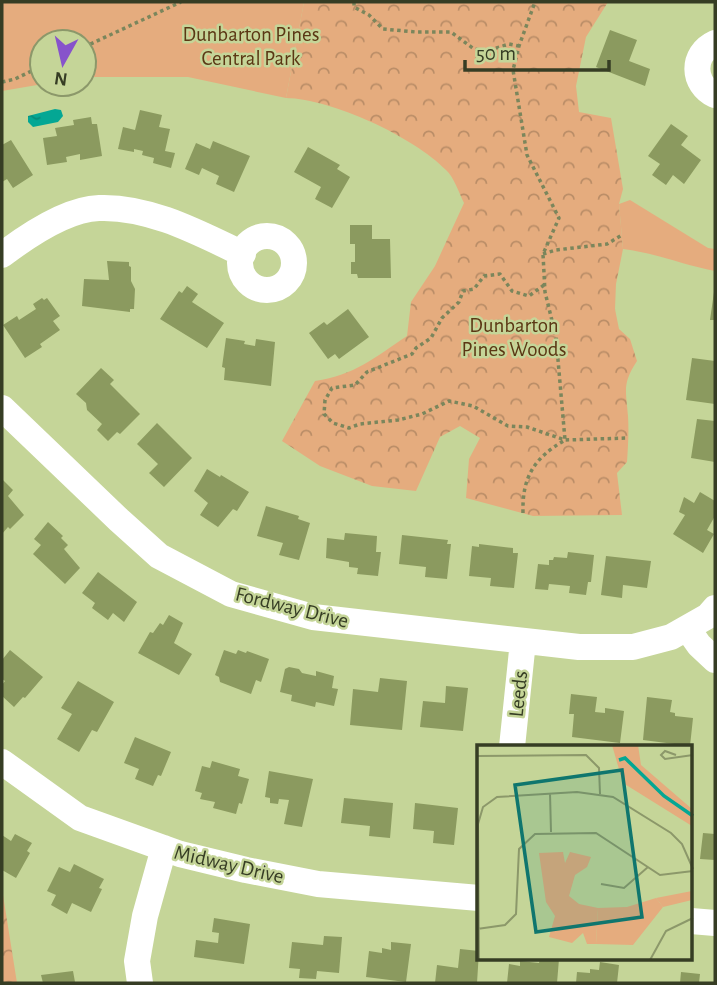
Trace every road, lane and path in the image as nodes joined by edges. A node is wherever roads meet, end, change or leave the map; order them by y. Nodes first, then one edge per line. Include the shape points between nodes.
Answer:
1 (181, 2) edge
2 (354, 2) edge
3 (535, 2) edge
4 (98, 41) edge
5 (715, 43) edge
6 (519, 46) junction
7 (28, 73) edge
8 (2, 82) edge
9 (715, 95) edge
10 (622, 235) dead end
11 (243, 254) dead end
12 (543, 254) junction
13 (2, 255) edge
14 (544, 285) junction
15 (2, 408) edge
16 (628, 438) dead end
17 (565, 440) junction
18 (523, 513) dead end
19 (715, 608) edge
20 (687, 628) junction
21 (523, 641) junction
22 (715, 660) edge
23 (512, 745) edge
24 (2, 762) edge
25 (164, 848) junction
26 (477, 898) edge
27 (692, 920) edge
28 (715, 923) edge
29 (140, 983) edge

1 - 4 path
2 - 6 path via 354,7 383,29 451,32 474,49 487,51 509,44
3 - 6 path
5 - 9 street via 703,52 697,70 704,88
6 - 12 path via 513,70 527,155 559,218
7 - 8 path
10 - 12 path via 607,244
11 - 13 street via 161,218 97,207 42,227
12 - 14 path
14 - 17 path via 556,337
14 - 17 path via 529,296 512,291 500,274 484,276 474,289 463,291 460,302 442,318 431,338 412,354 367,372 355,385 332,388 324,414 349,428 422,414 449,401 473,406 508,426 527,427
15 - 21 street, Fordway Drive via 159,556 231,594 313,617
16 - 17 path
17 - 18 path via 547,450 529,474
19 - 20 street, Fordway Drive
20 - 21 street, Fordway Drive via 633,647
20 - 22 street
21 - 23 street, Leeds
24 - 25 street, Midway Drive via 80,818
25 - 26 street, Midway Drive via 318,884
25 - 29 street via 137,961
27 - 28 street

